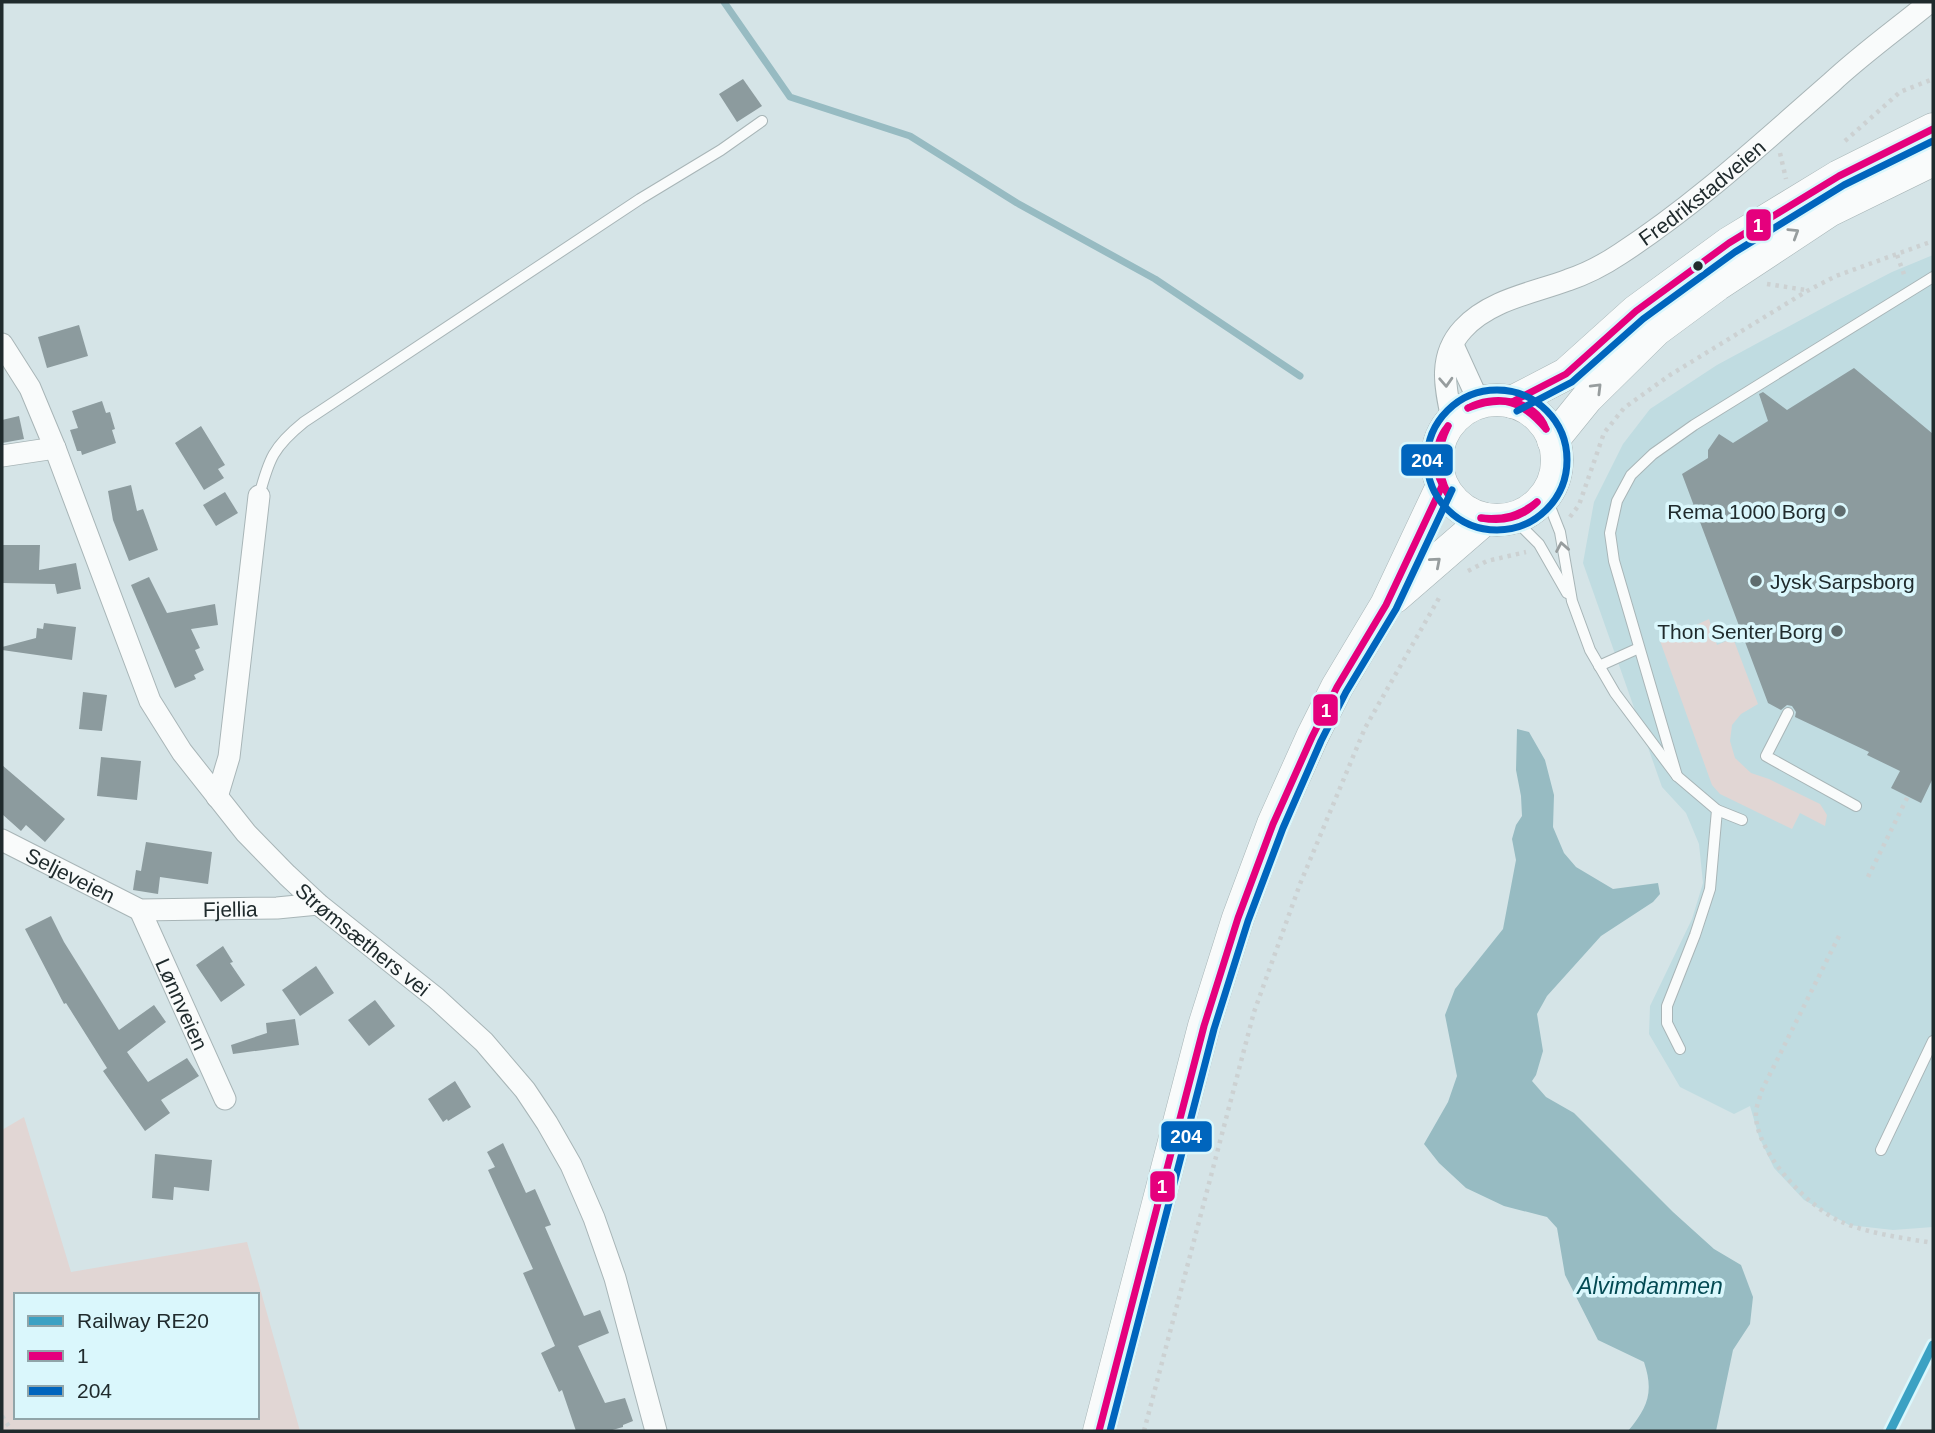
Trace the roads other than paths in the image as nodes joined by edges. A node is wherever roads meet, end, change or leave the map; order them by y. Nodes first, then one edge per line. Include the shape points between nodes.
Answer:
1 (1930, 2) edge
2 (762, 121) dead end
3 (1933, 129) edge
4 (1933, 160) edge
5 (1933, 277) edge
6 (2, 344) edge
7 (1453, 345) junction
8 (1479, 402) junction
9 (1512, 402) junction
10 (1452, 419) junction
11 (1553, 440) junction
12 (55, 448) junction
13 (2, 456) edge
14 (1442, 486) junction
15 (1545, 494) junction
16 (260, 496) joint
17 (1499, 518) junction
18 (1572, 601) junction
19 (1386, 605) junction
20 (1639, 649) junction
21 (1599, 666) junction
22 (1788, 713) dead end
23 (1677, 776) junction
24 (218, 797) junction
25 (1856, 806) dead end
26 (1717, 810) junction
27 (1742, 820) dead end
28 (2, 840) edge
29 (318, 904) junction
30 (140, 911) junction
31 (1933, 1041) edge
32 (1680, 1049) dead end
33 (225, 1099) dead end
34 (1881, 1150) dead end
35 (656, 1431) edge
36 (1099, 1431) edge

1 - 7 street, Fredrikstadveien via 1687,208 1583,273 1492,307 1474,318
2 - 16 lane via 304,422 269,461
3 - 9 main road via 1839,176 1729,243 1636,311 1566,374
11 -> 4 main road via 1587,398 1656,330 1707,292 1829,211
5 - 20 lane via 1694,425 1631,475 1617,501 1611,533 1614,561
6 - 12 street, Strømsæthers vei via 30,387
7 - 8 street
7 -> 10 street, Fredrikstadveien via 1444,380
8 - 9 main road
8 - 10 main road
9 - 11 main road via 1530,410
10 - 14 main road via 1437,451
11 - 15 main road via 1557,459
12 - 13 street
12 - 24 street, Strømsæthers vei via 150,701
14 - 17 main road via 1467,512
14 - 19 main road
15 - 17 main road via 1531,509
18 -> 15 lane via 1560,532
16 - 24 street via 229,757
17 - 18 lane via 1539,544
19 -> 17 main road
18 - 21 lane
19 - 36 main road via 1312,737 1238,918 1204,1026
20 - 21 lane
20 - 23 lane
21 - 23 lane via 1633,721
22 - 25 lane via 1766,756
23 - 26 lane
24 - 29 street, Strømsæthers vei via 254,841
26 - 27 lane
26 - 32 lane via 1710,889 1667,1006 1667,1023
28 - 30 street, Seljeveien
29 - 30 street, Fjellia
29 - 35 street, Strømsæthers vei via 484,1042 547,1123 594,1218
30 - 33 street, Lønnveien
31 - 34 lane

